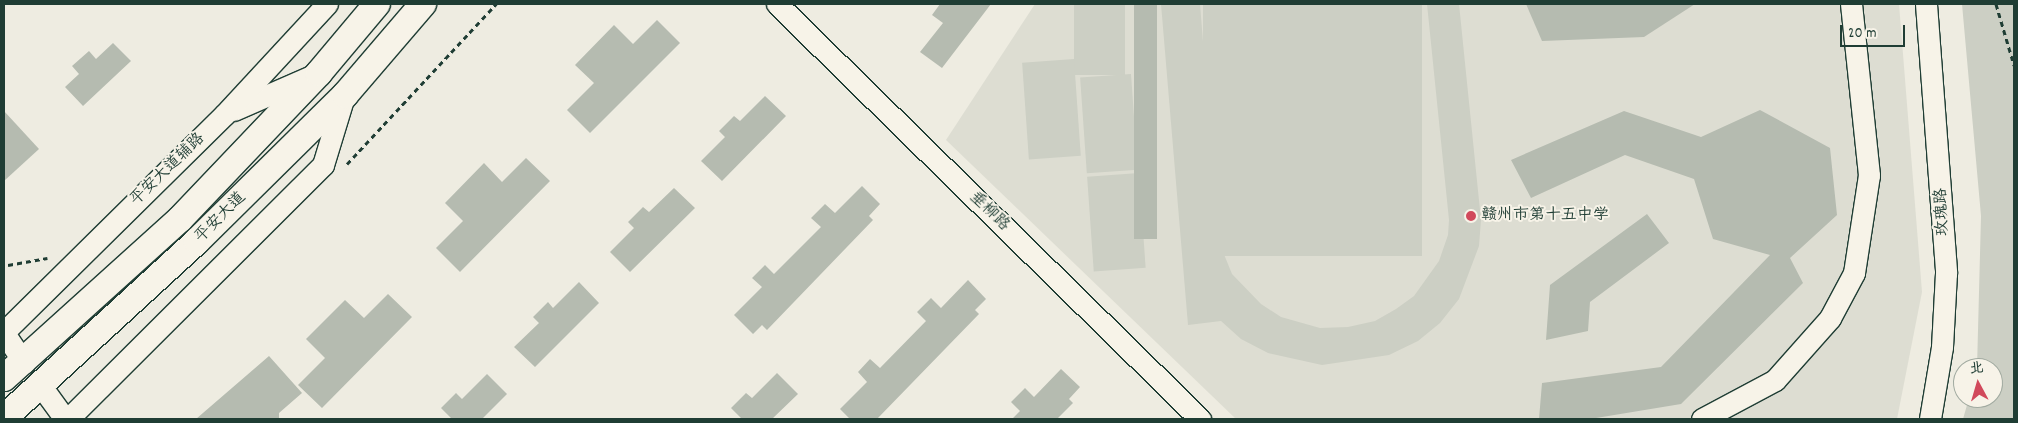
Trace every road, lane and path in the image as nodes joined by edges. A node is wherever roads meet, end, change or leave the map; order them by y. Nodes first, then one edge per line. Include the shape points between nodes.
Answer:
1 (327, 4) edge
2 (377, 4) edge
3 (423, 4) edge
4 (777, 4) edge
5 (1852, 4) edge
6 (1926, 4) edge
7 (1996, 4) edge
8 (2014, 65) edge
9 (318, 73) junction
10 (345, 95) junction
11 (225, 114) junction
12 (4, 333) edge
13 (14, 371) edge
14 (41, 386) junction
15 (4, 418) edge
16 (67, 419) edge
17 (1200, 419) edge
18 (1702, 419) edge
19 (1930, 419) edge

1 - 11 street, 平安大道辅路
2 - 9 main road, 平安大道
3 - 10 main road, 平安大道
4 - 17 street, 垂柳路
5 - 18 street via 1870,175 1854,273 1830,318 1775,380
6 - 19 street, 玫瑰路 via 1946,273 1942,347
7 - 8 path
9 - 11 street
9 - 13 main road, 平安大道 via 180,219
10 - 14 main road, 平安大道 via 197,241
10 - 16 street via 323,164
11 - 12 street, 平安大道辅路
12 - 13 street
14 - 15 main road, 平安大道
14 - 16 street

